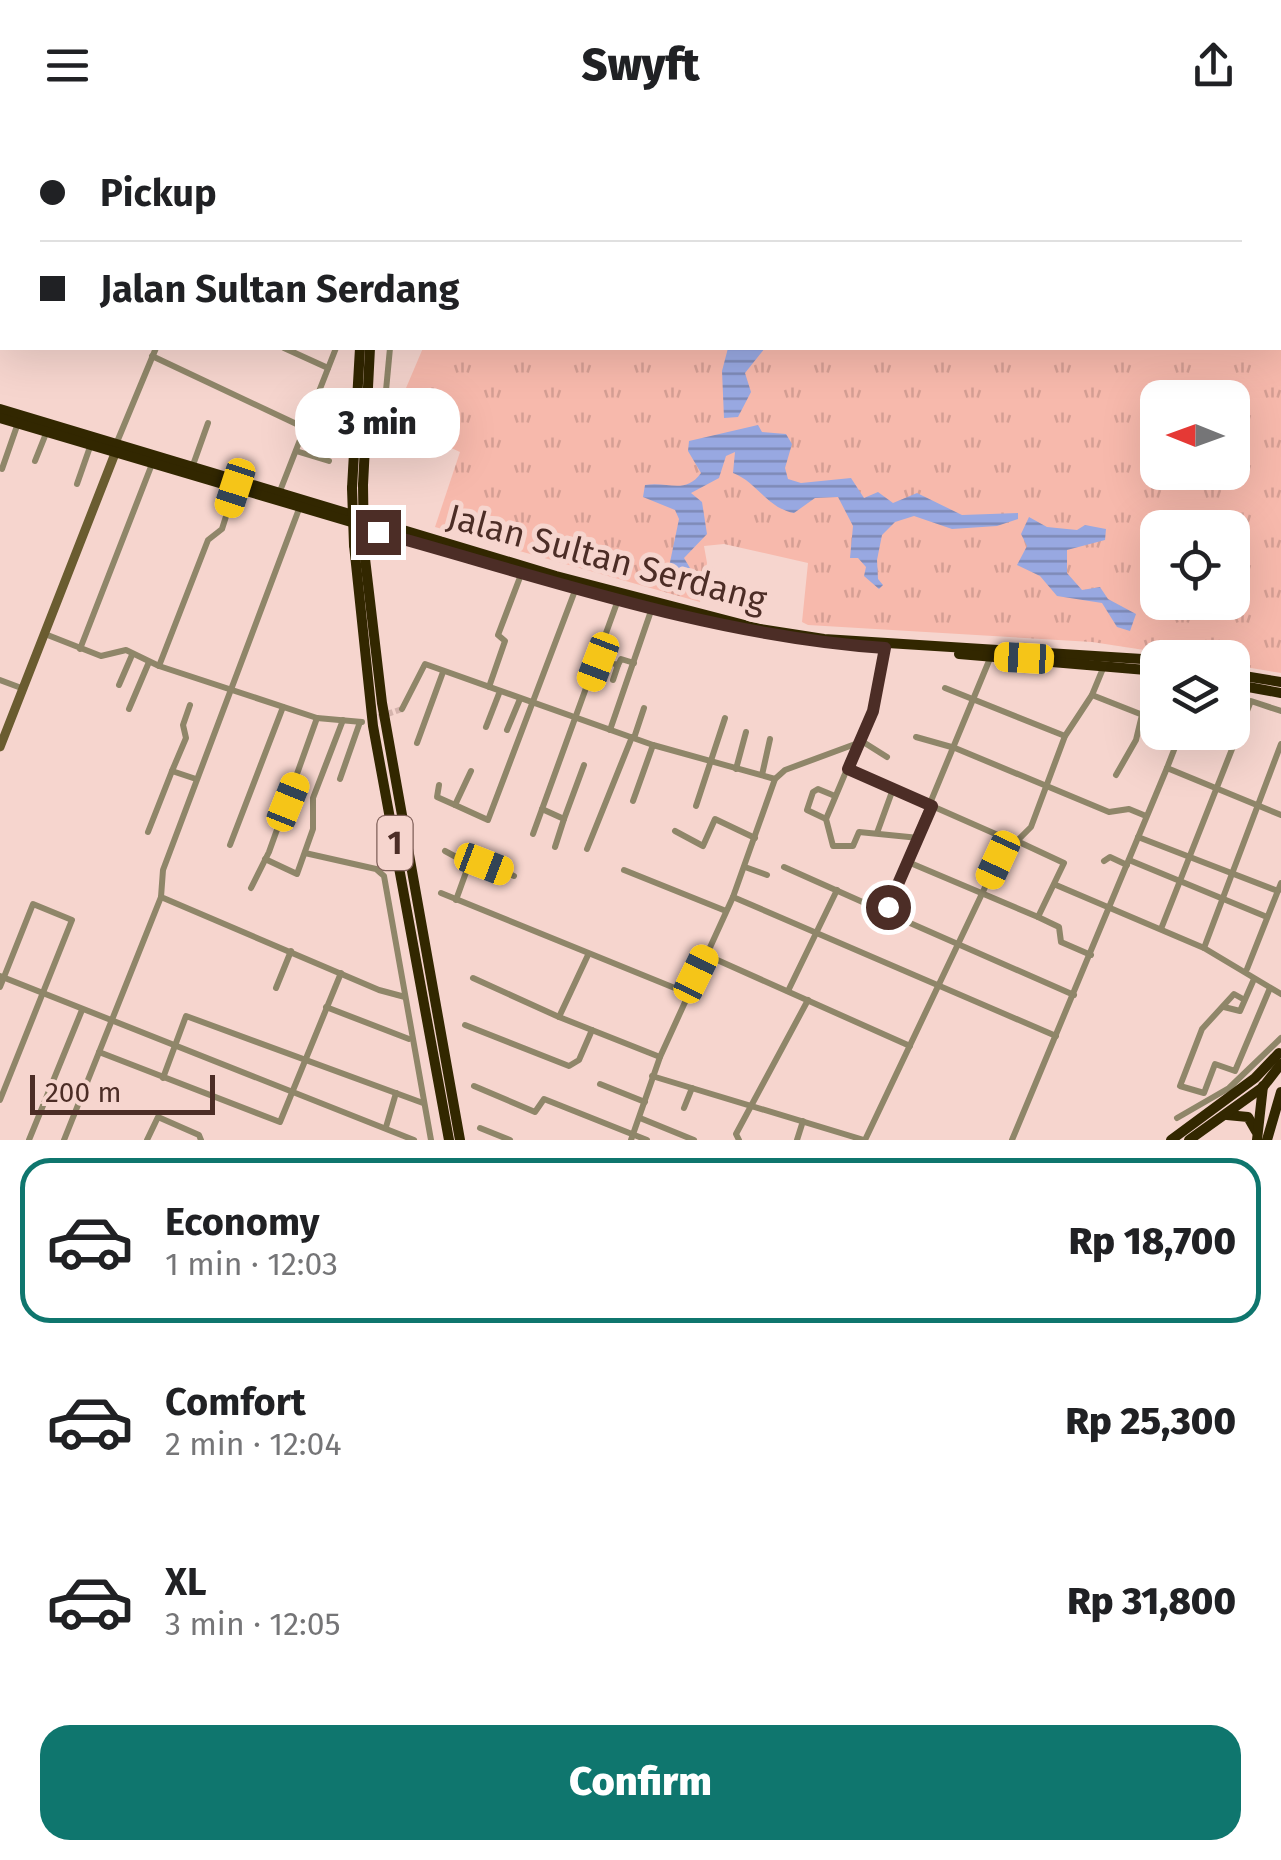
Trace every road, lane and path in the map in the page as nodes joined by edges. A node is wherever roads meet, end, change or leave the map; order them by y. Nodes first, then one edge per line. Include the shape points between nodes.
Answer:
1 (288, 350) edge
2 (335, 350) edge
3 (360, 350) edge
4 (370, 350) edge
5 (390, 350) edge
6 (154, 352) edge
7 (328, 368) junction
8 (386, 401) dead end
9 (0, 409) edge
10 (0, 418) edge
11 (18, 422) junction
12 (208, 423) dead end
13 (306, 424) junction
14 (48, 430) junction
15 (333, 430) dead end
16 (91, 443) junction
17 (117, 447) junction
18 (296, 450) junction
19 (35, 461) dead end
20 (330, 461) dead end
21 (153, 462) junction
22 (193, 465) junction
23 (2, 469) edge
24 (78, 484) dead end
25 (357, 486) junction
26 (235, 488) junction
27 (280, 491) junction
28 (299, 508) junction
29 (438, 545) junction
30 (359, 547) junction
31 (522, 572) junction
32 (576, 588) junction
33 (618, 600) junction
34 (652, 608) junction
35 (45, 634) junction
36 (885, 648) junction
37 (80, 649) junction
38 (132, 656) junction
39 (991, 656) junction
40 (598, 659) junction
41 (1105, 660) junction
42 (1140, 660) edge
43 (149, 662) junction
44 (634, 663) junction
45 (618, 665) junction
46 (159, 666) junction
47 (1140, 667) edge
48 (443, 672) junction
49 (1250, 677) edge
50 (0, 680) edge
51 (613, 680) dead end
52 (1281, 682) edge
53 (119, 685) dead end
54 (489, 687) junction
55 (1250, 687) edge
56 (944, 688) dead end
57 (24, 689) junction
58 (230, 689) junction
59 (500, 691) junction
60 (1281, 693) edge
61 (1092, 695) junction
62 (520, 699) junction
63 (976, 700) junction
64 (190, 704) dead end
65 (534, 706) junction
66 (283, 707) junction
67 (644, 708) dead end
68 (129, 709) dead end
69 (402, 709) dead end
70 (1281, 711) edge
71 (1140, 714) edge
72 (575, 717) junction
73 (317, 718) junction
74 (725, 718) dead end
75 (344, 720) junction
76 (1140, 723) edge
77 (486, 727) dead end
78 (507, 730) dead end
79 (610, 730) junction
80 (746, 732) dead end
81 (1065, 736) junction
82 (633, 737) junction
83 (916, 737) dead end
84 (770, 740) dead end
85 (859, 741) junction
86 (418, 743) dead end
87 (1281, 744) edge
88 (653, 745) junction
89 (0, 747) edge
90 (954, 748) junction
91 (1174, 750) edge
92 (887, 757) dead end
93 (711, 761) junction
94 (584, 765) dead end
95 (736, 768) junction
96 (1167, 768) junction
97 (848, 769) junction
98 (172, 771) junction
99 (471, 771) dead end
100 (1116, 774) dead end
101 (762, 776) junction
102 (196, 779) junction
103 (340, 779) dead end
104 (775, 779) junction
105 (439, 785) dead end
106 (1046, 788) junction
107 (1217, 788) junction
108 (893, 789) junction
109 (835, 796) junction
110 (632, 801) dead end
111 (1259, 805) junction
112 (455, 806) junction
113 (696, 806) dead end
114 (932, 806) junction
115 (542, 809) junction
116 (1281, 815) edge
117 (1146, 816) junction
118 (826, 819) junction
119 (564, 820) junction
120 (674, 831) dead end
121 (148, 832) dead end
122 (877, 833) junction
123 (534, 834) dead end
124 (1138, 837) junction
125 (756, 838) junction
126 (918, 838) junction
127 (1018, 843) junction
128 (230, 845) dead end
129 (555, 847) dead end
130 (587, 849) dead end
131 (445, 851) dead end
132 (268, 853) junction
133 (305, 853) junction
134 (1189, 856) junction
135 (1104, 860) dead end
136 (908, 862) junction
137 (1128, 862) junction
138 (469, 864) junction
139 (745, 867) junction
140 (784, 867) dead end
141 (624, 870) dead end
142 (1233, 874) junction
143 (767, 875) dead end
144 (514, 876) dead end
145 (1180, 881) junction
146 (1056, 885) junction
147 (1280, 887) edge
148 (251, 888) dead end
149 (837, 890) junction
150 (982, 892) junction
151 (440, 893) dead end
152 (161, 896) junction
153 (734, 897) junction
154 (1224, 898) junction
155 (456, 900) junction
156 (1111, 907) junction
157 (726, 911) junction
158 (885, 912) junction
159 (1038, 917) junction
160 (1267, 917) junction
161 (1160, 930) junction
162 (817, 932) junction
163 (956, 944) junction
164 (1204, 948) junction
165 (292, 951) junction
166 (588, 955) junction
167 (705, 955) junction
168 (1091, 955) junction
169 (1247, 970) junction
170 (341, 973) junction
171 (2, 976) edge
172 (472, 978) dead end
173 (1254, 979) junction
174 (0, 986) edge
175 (936, 987) junction
176 (276, 988) dead end
177 (1270, 988) junction
178 (788, 991) junction
179 (687, 993) junction
180 (1281, 994) edge
181 (43, 995) junction
182 (1074, 996) junction
183 (405, 997) junction
184 (1244, 999) junction
185 (808, 1000) junction
186 (1224, 1007) junction
187 (326, 1008) junction
188 (82, 1010) junction
189 (559, 1017) junction
190 (110, 1022) junction
191 (465, 1025) dead end
192 (592, 1030) junction
193 (1056, 1036) junction
194 (1281, 1038) edge
195 (410, 1040) junction
196 (910, 1046) junction
197 (176, 1047) junction
198 (98, 1052) junction
199 (1280, 1056) edge
200 (660, 1057) junction
201 (303, 1061) junction
202 (652, 1076) junction
203 (164, 1078) junction
204 (600, 1084) dead end
205 (474, 1086) dead end
206 (1263, 1087) junction
207 (692, 1088) junction
208 (294, 1091) junction
209 (1281, 1092) edge
210 (396, 1093) junction
211 (0, 1100) edge
212 (645, 1102) junction
213 (424, 1104) junction
214 (751, 1104) junction
215 (684, 1108) dead end
216 (1220, 1117) junction
217 (640, 1118) junction
218 (1176, 1118) dead end
219 (804, 1121) junction
220 (386, 1127) junction
221 (480, 1128) dead end
222 (633, 1137) edge
223 (204, 1139) edge
224 (1177, 1139) edge
225 (1260, 1139) edge
226 (29, 1140) edge
227 (64, 1140) edge
228 (147, 1140) edge
229 (414, 1140) edge
230 (430, 1140) edge
231 (449, 1140) edge
232 (460, 1140) edge
233 (510, 1140) edge
234 (647, 1140) edge
235 (694, 1140) edge
236 (739, 1140) edge
237 (798, 1140) edge
238 (864, 1140) edge
239 (1012, 1140) edge

1 - 7 street
2 - 7 street
3 - 25 highway, 1
4 - 25 highway, 1
5 - 8 street
6 - 13 street
6 - 17 street
7 - 13 street
9 - 17 highway, Jalan Sultan Serdang
10 - 11 highway, Jalan Sultan Serdang
11 - 14 highway, Jalan Sultan Serdang
11 - 23 street
12 - 22 street
13 - 15 street
13 - 18 street
14 - 16 highway, Jalan Sultan Serdang
14 - 19 street
16 - 17 highway, Jalan Sultan Serdang
16 - 24 street
17 - 21 highway, Jalan Sultan Serdang
17 - 22 highway, Jalan Sultan Serdang
17 - 35 street
18 - 20 street
18 - 27 street
21 - 26 highway, Jalan Sultan Serdang
21 - 37 street
22 - 27 highway, Jalan Sultan Serdang
25 - 30 highway, 1, bridge
26 - 28 highway, Jalan Sultan Serdang
26 - 46 street
27 - 29 highway, Jalan Sultan Serdang
28 - 29 highway, Jalan Sultan Serdang
28 - 58 street
29 - 31 highway, Jalan Sultan Serdang
29 - 41 highway, Jalan Sultan Serdang via 786,634
30 - 231 highway, 1 via 374,726
30 - 232 highway, 1
31 - 32 highway, Jalan Sultan Serdang
31 - 54 street via 498,636 505,640
32 - 33 highway, Jalan Sultan Serdang
32 - 65 street
33 - 34 highway, Jalan Sultan Serdang
33 - 40 street
34 - 36 highway, Jalan Sultan Serdang via 784,639
34 - 44 street
35 - 37 street
35 - 57 street
36 - 39 highway, Jalan Sultan Serdang
36 - 85 street via 873,711
37 - 38 street via 101,656 126,650
38 - 43 street
38 - 53 street
39 - 41 highway, Jalan Sultan Serdang
39 - 63 street
40 - 45 street
40 - 72 street
41 - 42 highway, Jalan Sultan Serdang
41 - 47 highway, Jalan Sultan Serdang
41 - 61 street
43 - 46 street
43 - 68 street
44 - 45 street via 621,659
44 - 79 street
45 - 51 street
46 - 58 street
48 - 54 street
48 - 69 street via 422,664
48 - 86 street
49 - 52 highway
50 - 57 street
54 - 59 street
55 - 60 highway
56 - 63 street
57 - 89 street
58 - 66 street
58 - 102 street
59 - 62 street
59 - 77 street
61 - 71 street
61 - 81 street
62 - 65 street
62 - 78 street
63 - 81 street
63 - 90 street
64 - 98 street
65 - 72 street
65 - 112 street via 488,820
66 - 73 street
66 - 128 street
67 - 82 street
70 - 107 street via 1251,701
72 - 79 street
72 - 115 street
73 - 75 street
73 - 132 street
74 - 93 street
75 - 103 street via 361,722
75 - 133 street via 313,798
76 - 100 street
79 - 82 street
80 - 95 street
81 - 106 street
82 - 88 street
82 - 130 street
83 - 90 street
84 - 101 street
85 - 92 street
85 - 97 street
85 - 104 street
87 - 111 street
88 - 93 street
88 - 110 street
90 - 106 street
90 - 114 street
91 - 96 street
93 - 95 street
93 - 113 street
94 - 119 street
95 - 101 street
96 - 107 street
96 - 117 street
97 - 108 street
97 - 109 street
98 - 102 street
98 - 121 street
99 - 112 street
101 - 104 street
102 - 152 street via 165,865
104 - 125 street
105 - 112 street via 437,797
106 - 117 street via 1109,812 1128,809
106 - 127 street
107 - 111 street
107 - 134 street
108 - 114 street
108 - 122 street
109 - 118 street
109 - 118 street via 812,792 807,810
111 - 116 street
111 - 142 street
114 - 126 street
114 - 127 street
115 - 119 street
115 - 123 street
117 - 124 street
118 - 122 street via 835,848 853,846 859,832
119 - 129 street
120 - 125 street via 703,846 716,819
122 - 126 street
124 - 134 street
124 - 137 street
125 - 139 street
126 - 136 street
127 - 146 street via 1063,861
127 - 150 street via 998,860
131 - 138 street
132 - 133 street via 296,874
132 - 148 street
133 - 183 street via 381,871
134 - 142 street
134 - 145 street
135 - 137 street
136 - 150 street
136 - 158 street
137 - 145 street
137 - 156 street
138 - 144 street via 474,860
138 - 155 street
139 - 143 street
139 - 153 street
140 - 149 street
141 - 157 street
142 - 147 street
142 - 154 street
145 - 154 street
145 - 161 street
146 - 156 street
146 - 159 street
147 - 160 street
149 - 158 street
149 - 162 street
150 - 159 street
150 - 163 street
151 - 155 street
152 - 165 street
152 - 190 street
153 - 157 street
153 - 162 street
154 - 160 street
154 - 164 street
155 - 166 street
156 - 161 street
156 - 168 street
157 - 167 street
158 - 163 street
159 - 168 street via 1059,927 1060,942
160 - 169 street
161 - 164 street
162 - 175 street
162 - 178 street
163 - 175 street
163 - 182 street
164 - 169 street
165 - 170 street
165 - 176 street
166 - 179 street
166 - 189 street
167 - 178 street
167 - 179 street
168 - 182 street
169 - 173 street
170 - 183 street
170 - 187 street
171 - 174 street
171 - 181 street
171 - 181 street via 33,904 72,920
172 - 189 street
173 - 177 street
173 - 184 street
175 - 193 street
175 - 196 street
177 - 180 street
177 - 186 street via 1234,1071 1216,1064 1204,1092 1180,1086 1202,1029
178 - 185 street
179 - 200 street
181 - 188 street
181 - 211 street
182 - 193 street
183 - 195 street
184 - 186 street via 1234,994
184 - 186 street via 1240,1011
185 - 196 street
185 - 214 street
187 - 195 street
187 - 201 street
188 - 190 street
188 - 226 street
189 - 192 street
190 - 197 street
190 - 198 street
191 - 192 street via 569,1066 579,1060
192 - 200 street
193 - 239 street
194 - 218 street via 1229,1088
195 - 213 street
196 - 238 street
197 - 201 street via 186,1016
197 - 203 street
197 - 208 street
198 - 203 street
198 - 227 street
199 - 206 highway
199 - 224 highway
200 - 202 street
201 - 208 street
201 - 210 street
202 - 207 street
202 - 212 street
203 - 208 street via 274,1122 282,1120
204 - 212 street
205 - 222 street via 535,1112 544,1100
206 - 216 highway
206 - 225 highway
207 - 214 street
207 - 215 street
208 - 220 street
209 - 225 highway
210 - 213 street
210 - 220 street
212 - 217 street
213 - 230 street
214 - 219 street
214 - 236 street
216 - 224 highway
216 - 225 highway via 1248,1117
217 - 222 street
217 - 235 street
219 - 237 street
219 - 238 street
220 - 229 street
221 - 233 street
222 - 234 street
223 - 228 street via 158,1118

